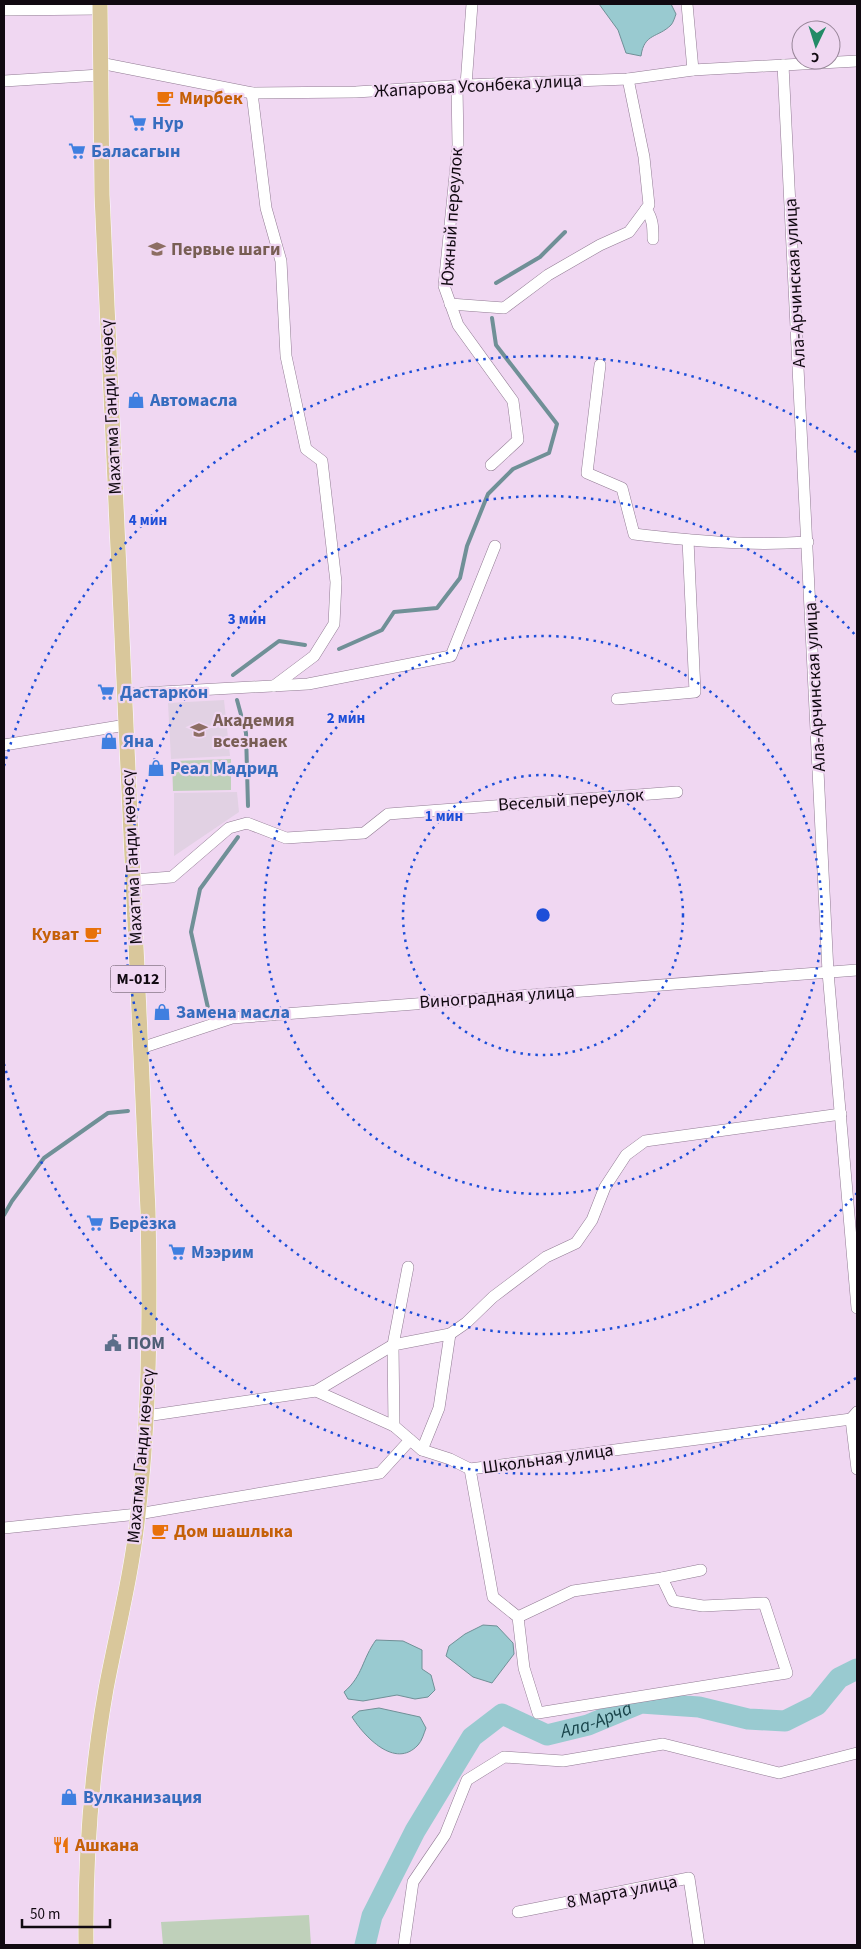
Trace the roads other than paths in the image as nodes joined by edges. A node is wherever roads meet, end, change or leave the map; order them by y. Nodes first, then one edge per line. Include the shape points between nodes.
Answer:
1 (472, 4) edge
2 (687, 4) edge
3 (100, 6) edge
4 (4, 10) edge
5 (857, 61) edge
6 (783, 65) junction
7 (100, 69) junction
8 (693, 70) junction
9 (628, 79) junction
10 (4, 81) edge
11 (461, 86) junction
12 (252, 93) junction
13 (646, 209) junction
14 (653, 239) dead end
15 (450, 304) junction
16 (600, 365) dead end
17 (491, 464) dead end
18 (688, 540) junction
19 (808, 542) junction
20 (495, 546) dead end
21 (274, 686) junction
22 (125, 694) junction
23 (617, 700) dead end
24 (126, 725) junction
25 (4, 746) edge
26 (678, 792) dead end
27 (133, 880) junction
28 (857, 970) edge
29 (828, 972) junction
30 (141, 1048) junction
31 (841, 1114) junction
32 (408, 1267) dead end
33 (857, 1308) edge
34 (450, 1334) junction
35 (393, 1345) junction
36 (316, 1391) junction
37 (146, 1416) junction
38 (854, 1416) edge
39 (394, 1426) junction
40 (410, 1440) junction
41 (422, 1450) junction
42 (470, 1469) junction
43 (857, 1469) edge
44 (138, 1514) junction
45 (4, 1528) edge
46 (701, 1570) dead end
47 (662, 1578) junction
48 (518, 1617) junction
49 (857, 1753) edge
50 (518, 1912) dead end
51 (86, 1945) edge
52 (404, 1945) edge
53 (699, 1945) edge

1 - 11 street, Южный переулок
2 - 8 street
3 - 4 street
3 - 7 main road, Махатма Ганди көчөсү / М-012
5 - 6 street, Жапарова Усонбека улица
6 - 8 street, Жапарова Усонбека улица
6 - 19 street, Ала-Арчинская улица
7 - 10 street, Жапарова Усонбека улица
7 - 12 street, Жапарова Усонбека улица
7 - 22 main road, Махатма Ганди көчөсү / М-012 via 102,195
8 - 9 street, Жапарова Усонбека улица
9 - 11 street, Жапарова Усонбека улица
9 - 13 street via 644,157 649,205
11 - 12 street, Жапарова Усонбека улица
11 - 15 street, Южный переулок via 444,286
12 - 21 street via 266,208 281,261 286,356 306,448 322,460 336,582 334,624 314,656
13 - 14 street via 651,215
13 - 15 street via 630,232 548,275 504,308
15 - 17 street, Южный переулок via 458,325 513,401 518,440
16 - 18 street via 587,473 622,488 634,534
18 - 19 street via 777,544
18 - 23 street via 695,692
19 - 29 street, Ала-Арчинская улица
20 - 21 street via 451,656 308,684
21 - 22 street
22 - 24 main road, Махатма Ганди көчөсү / М-012
24 - 25 street
24 - 27 main road, Махатма Ганди көчөсү / М-012
26 - 27 street, Веселый переулок via 388,814 364,834 286,838 247,823 229,828 172,877
27 - 30 main road, Махатма Ганди көчөсү / М-012
28 - 29 street, Виноградная улица
29 - 30 street, Виноградная улица via 232,1018
29 - 31 street, Ала-Арчинская улица
30 - 37 main road, Махатма Ганди көчөсү / М-012 via 151,1320
31 - 33 street, Ала-Арчинская улица
31 - 34 street via 645,1141 626,1155 605,1187 592,1220 576,1243 546,1256
32 - 35 street
34 - 35 street
34 - 41 street via 438,1408
35 - 36 street
35 - 39 street
36 - 37 street
36 - 39 street, Школьная улица
37 - 44 main road, Махатма Ганди көчөсү / М-012
38 - 42 street, Школьная улица
38 - 43 street
39 - 40 street, Школьная улица
40 - 41 street, Школьная улица
40 - 44 street via 380,1473
41 - 42 street, Школьная улица
42 - 48 street via 494,1597
44 - 45 street
44 - 51 main road, Махатма Ганди көчөсү / М-012 via 93,1777 86,1850
46 - 47 street
47 - 48 street via 573,1591
47 - 48 street via 673,1601 703,1606 764,1603 787,1673 538,1713 524,1668
49 - 52 street via 779,1773 663,1744 563,1761 504,1758 468,1780 445,1835 413,1882
50 - 53 street, 8 Марта улица via 689,1878

